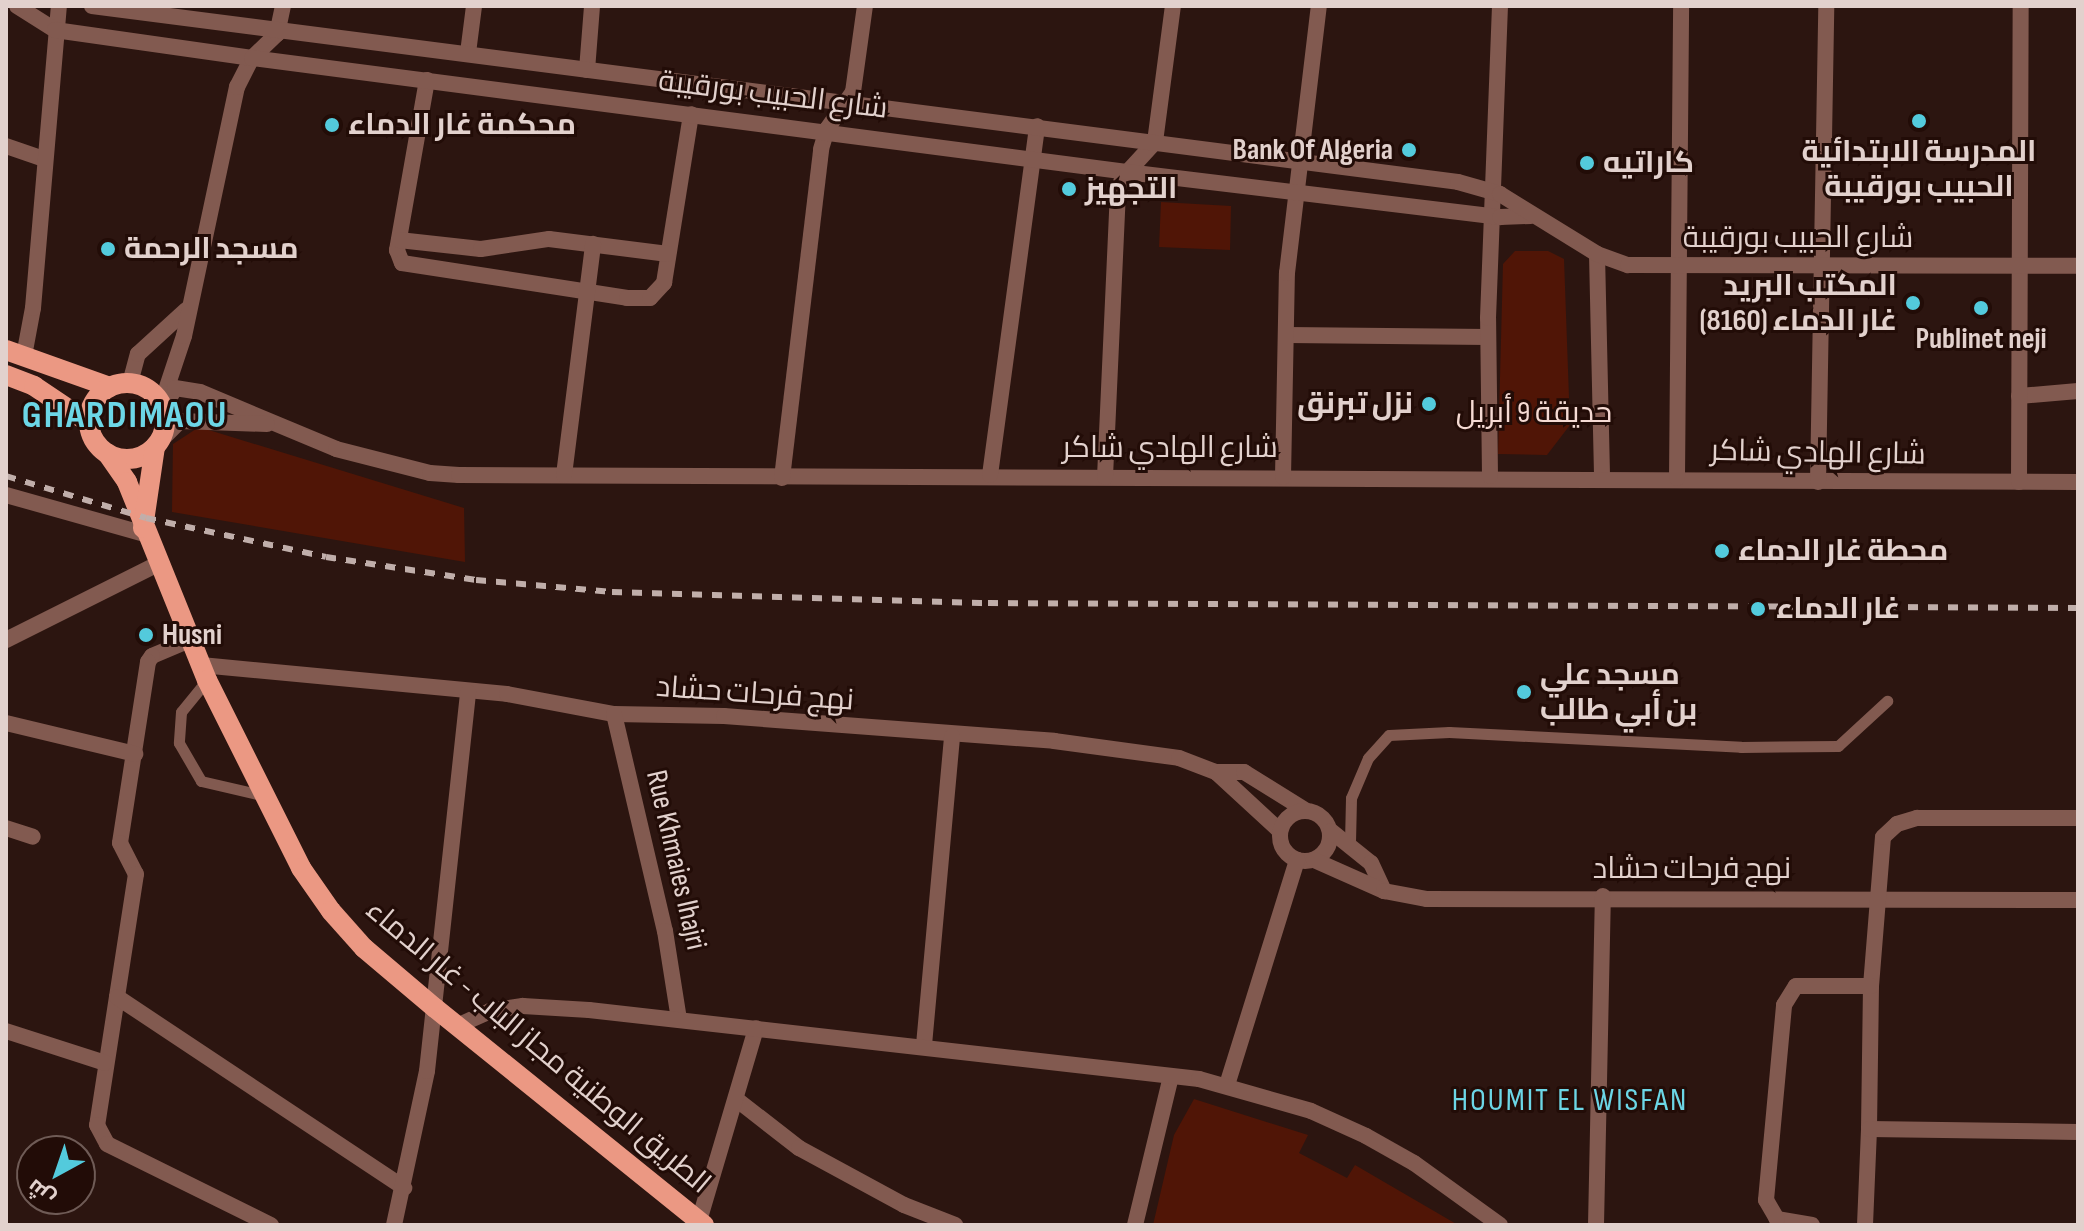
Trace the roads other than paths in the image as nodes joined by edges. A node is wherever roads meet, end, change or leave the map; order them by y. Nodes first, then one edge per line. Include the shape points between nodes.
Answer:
1 (59, 6) edge
2 (92, 6) edge
3 (283, 6) edge
4 (474, 6) edge
5 (592, 6) edge
6 (865, 6) edge
7 (1173, 6) edge
8 (1319, 6) edge
9 (1500, 6) edge
10 (1681, 6) edge
11 (1826, 6) edge
12 (2021, 6) edge
13 (24, 7) edge
14 (182, 12) edge
15 (280, 28) junction
16 (55, 30) junction
17 (468, 53) junction
18 (252, 58) junction
19 (587, 70) junction
20 (427, 80) junction
21 (850, 101) junction
22 (691, 114) junction
23 (1037, 126) junction
24 (827, 129) junction
25 (1155, 142) junction
26 (6, 146) edge
27 (1031, 157) junction
28 (44, 159) junction
29 (1298, 161) junction
30 (1127, 172) junction
31 (1295, 190) junction
32 (1491, 191) junction
33 (1491, 215) junction
34 (1531, 216) junction
35 (399, 240) junction
36 (593, 244) junction
37 (668, 254) junction
38 (1597, 254) junction
39 (1679, 266) junction
40 (1824, 266) junction
41 (2078, 266) edge
42 (2019, 267) junction
43 (587, 292) junction
44 (186, 310) junction
45 (1287, 335) junction
46 (1488, 337) junction
47 (15, 353) edge
48 (6, 375) edge
49 (120, 385) junction
50 (2078, 391) edge
51 (2019, 396) junction
52 (162, 407) junction
53 (89, 423) junction
54 (269, 424) junction
55 (157, 445) junction
56 (109, 458) junction
57 (564, 475) junction
58 (990, 475) junction
59 (1490, 476) junction
60 (1105, 477) junction
61 (1283, 477) junction
62 (1602, 477) junction
63 (782, 478) junction
64 (1677, 478) junction
65 (1818, 482) junction
66 (2019, 482) junction
67 (2078, 482) edge
68 (6, 495) edge
69 (144, 531) junction
70 (156, 565) junction
71 (6, 640) edge
72 (190, 640) junction
73 (204, 673) junction
74 (468, 692) junction
75 (1887, 701) dead end
76 (614, 714) junction
77 (6, 723) edge
78 (952, 736) junction
79 (135, 754) junction
80 (1216, 772) junction
81 (266, 796) junction
82 (1305, 810) junction
83 (2078, 818) edge
84 (6, 828) edge
85 (1280, 831) junction
86 (1331, 831) junction
87 (33, 837) dead end
88 (1350, 842) junction
89 (1297, 860) junction
90 (1314, 860) junction
91 (1384, 891) junction
92 (1603, 896) junction
93 (1877, 896) junction
94 (2078, 900) edge
95 (1871, 986) junction
96 (117, 997) junction
97 (435, 1008) junction
98 (679, 1019) junction
99 (459, 1025) junction
100 (756, 1028) junction
101 (6, 1031) edge
102 (924, 1045) junction
103 (105, 1063) junction
104 (1171, 1076) junction
105 (1227, 1085) junction
106 (736, 1099) junction
107 (1869, 1129) junction
108 (2078, 1132) edge
109 (404, 1188) junction
110 (702, 1223) edge
111 (271, 1225) edge
112 (394, 1225) edge
113 (955, 1225) edge
114 (1135, 1225) edge
115 (1500, 1225) edge
116 (1596, 1225) edge
117 (1812, 1225) edge
118 (1865, 1225) edge

1 - 16 street
2 - 14 street, شارع الحبيب بورقيبة
3 - 15 street
4 - 17 street
5 - 19 street
6 - 21 street
7 - 25 street
8 - 29 street
9 - 32 street
10 - 39 street
11 - 40 street
12 - 42 street
13 - 16 street, شارع الحبيب بورقيبة
14 - 15 street, شارع الحبيب بورقيبة
15 - 17 street, شارع الحبيب بورقيبة
15 - 18 street
16 - 18 street, شارع الحبيب بورقيبة
16 - 28 street
17 - 19 street, شارع الحبيب بورقيبة
18 - 20 street, شارع الحبيب بورقيبة
18 - 44 street via 237,87
19 - 21 street, شارع الحبيب بورقيبة
20 - 22 street, شارع الحبيب بورقيبة
20 - 35 street
21 - 23 street, شارع الحبيب بورقيبة
21 - 24 street
22 - 24 street, شارع الحبيب بورقيبة
22 - 37 street
23 - 25 street, شارع الحبيب بورقيبة
23 - 27 street
24 - 27 street, شارع الحبيب بورقيبة
24 - 63 street via 814,190
25 - 29 street, شارع الحبيب بورقيبة
25 - 30 street
26 - 28 street
27 - 30 street, شارع الحبيب بورقيبة
27 - 58 street
28 - 47 street via 33,308
29 - 31 street
29 - 32 street, شارع الحبيب بورقيبة
30 - 31 street, شارع الحبيب بورقيبة
30 - 60 street via 1116,206
31 - 33 street, شارع الحبيب بورقيبة
31 - 45 street
32 - 33 street
32 - 34 street, شارع الحبيب بورقيبة
33 - 34 street, شارع الحبيب بورقيبة
33 - 46 street
34 - 38 street, شارع الحبيب بورقيبة
35 - 36 street via 481,249 541,240
35 - 43 street via 398,256 409,267
36 - 37 street
36 - 43 street
37 - 43 street via 656,295 640,299
38 - 39 street, شارع الحبيب بورقيبة via 1628,265
38 - 62 street
39 - 40 street, شارع الحبيب بورقيبة
39 - 64 street
40 - 42 street, شارع الحبيب بورقيبة
40 - 65 street
41 - 42 street, شارع الحبيب بورقيبة
42 - 51 street
43 - 57 street
44 - 49 street via 138,354
44 - 52 street
45 - 46 street
45 - 61 street
46 - 59 street
47 - 49 main road
48 - 53 main road via 34,386
49 - 52 main road via 149,390
49 - 53 main road via 91,408
50 - 51 street
51 - 66 street
52 - 54 street, شارع الهادي شاكر via 175,388 185,389
52 - 55 main road
53 - 56 main road
54 - 55 street, شارع الهادي شاكر via 180,421
54 - 57 street, شارع الهادي شاكر via 430,473
55 - 56 main road via 132,459
55 - 69 main road, الطريق الوطنية مجاز الباب - غار الدماء
56 - 69 main road, الطريق الوطنية مجاز الباب - غار الدماء via 127,482
57 - 63 street, شارع الهادي شاكر
58 - 60 street, شارع الهادي شاكر
58 - 63 street, شارع الهادي شاكر
59 - 61 street, شارع الهادي شاكر
59 - 62 street, شارع الهادي شاكر
60 - 61 street, شارع الهادي شاكر
62 - 64 street, شارع الهادي شاكر
64 - 65 street, شارع الهادي شاكر
65 - 66 street, شارع الهادي شاكر
66 - 67 street, شارع الهادي شاكر
68 - 69 street
69 - 70 main road, الطريق الوطنية مجاز الباب - غار الدماء
70 - 71 street
70 - 72 main road, الطريق الوطنية مجاز الباب - غار الدماء
72 - 73 main road, الطريق الوطنية مجاز الباب - غار الدماء
72 - 79 street via 149,659
73 - 74 street, نهج فرحات حشاد
73 - 81 main road, الطريق الوطنية مجاز الباب - غار الدماء
73 - 81 lane via 181,712 179,743 201,781
74 - 76 street, نهج فرحات حشاد via 554,700
74 - 97 street
75 - 88 lane via 1838,746 1741,747 1449,732 1389,735 1368,758 1351,798
76 - 78 street, نهج فرحات حشاد via 724,716
76 - 98 street, Rue Khmaies lhajri via 665,931
77 - 79 street
78 - 80 street, نهج فرحات حشاد via 1115,749 1179,758
78 - 102 street
79 - 96 street via 120,843 136,874
80 - 82 street via 1244,772
80 - 85 street, نهج فرحات حشاد
81 - 97 main road, الطريق الوطنية مجاز الباب - غار الدماء via 301,868 331,911 364,948
82 - 85 street via 1288,816
82 - 86 street via 1321,816
83 - 93 street via 1917,818 1897,824 1879,850
84 - 87 street
85 - 89 street via 1283,849
86 - 88 street
86 - 90 street via 1327,848
88 - 91 street via 1371,863
89 - 90 street
89 - 105 street
90 - 91 street, نهج فرحات حشاد
91 - 92 street, نهج فرحات حشاد via 1427,899
92 - 93 street, نهج فرحات حشاد
92 - 116 street
93 - 94 street, نهج فرحات حشاد
93 - 95 street
95 - 107 street
95 - 117 street via 1796,986 1784,1005 1766,1200 1777,1219
96 - 103 street
96 - 109 street
97 - 99 main road, الطريق الوطنية مجاز الباب - غار الدماء
97 - 109 street
98 - 99 street via 523,1006 490,1011
98 - 100 street
99 - 110 main road, الطريق الوطنية مجاز الباب - غار الدماء
100 - 102 street
100 - 106 street
101 - 103 street
102 - 104 street
103 - 111 street via 97,1114 102,1140
104 - 105 street
104 - 114 street
105 - 115 street via 1311,1111 1366,1136 1414,1163
106 - 110 street
106 - 113 street via 799,1148 904,1205
107 - 108 street
107 - 118 street
109 - 112 street

